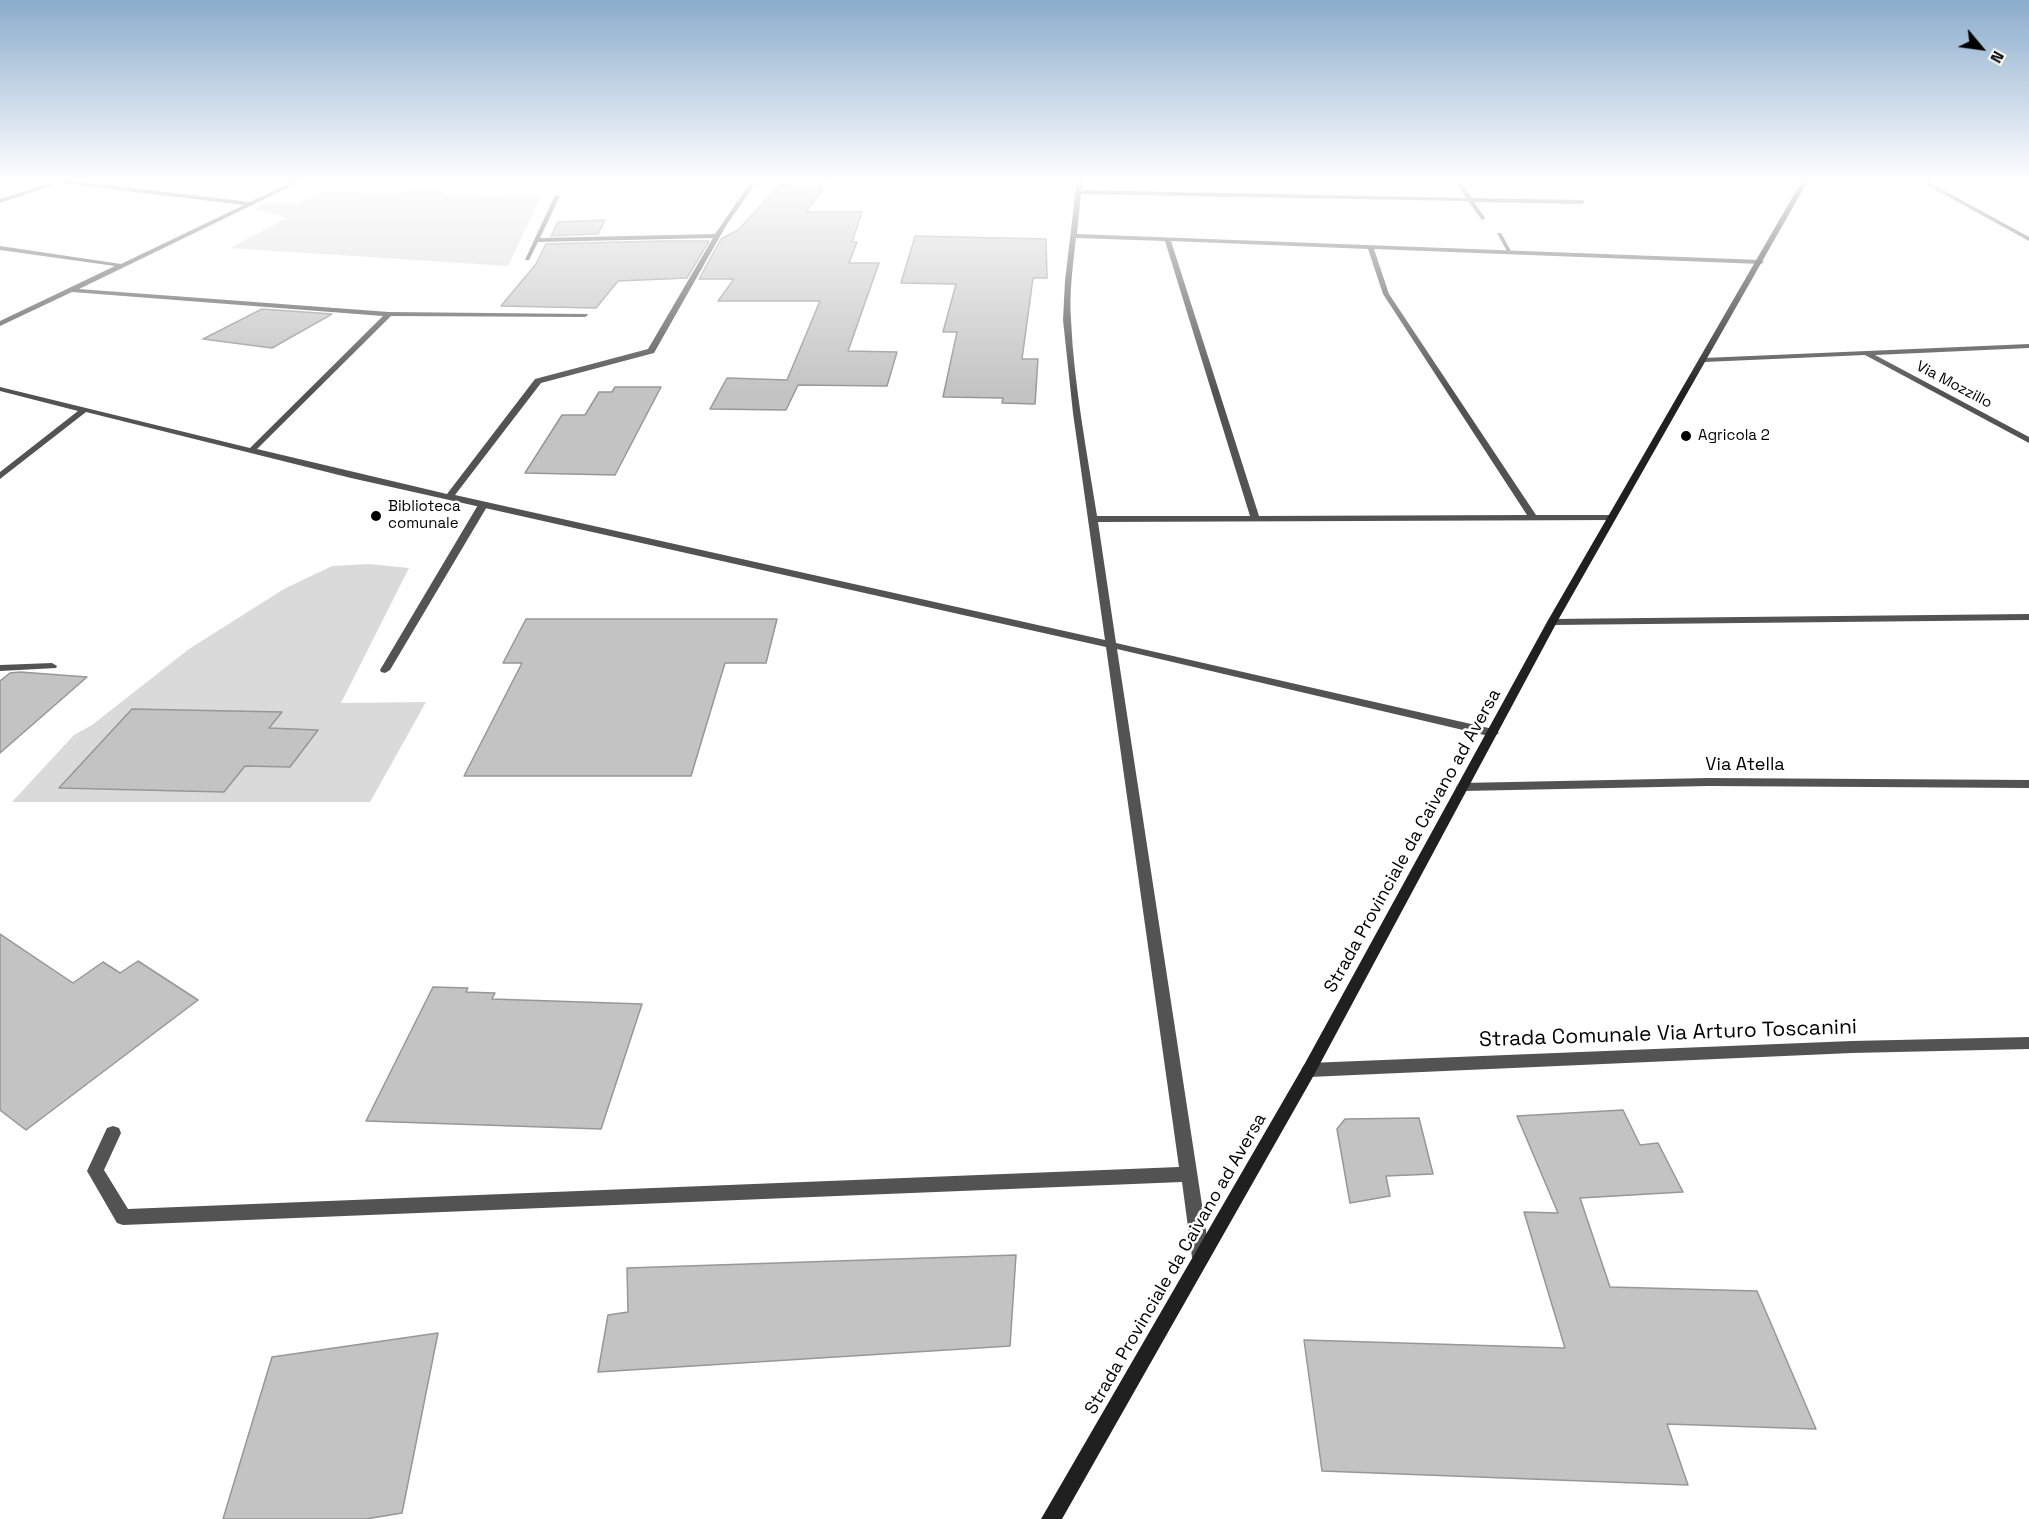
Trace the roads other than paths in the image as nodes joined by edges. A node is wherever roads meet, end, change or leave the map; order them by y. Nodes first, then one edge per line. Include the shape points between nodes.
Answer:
1 (13, 250) edge
2 (151, 250) edge
3 (531, 250) edge
4 (709, 250) edge
5 (1073, 250) edge
6 (1170, 250) edge
7 (1371, 250) edge
8 (1451, 250) edge
9 (1768, 250) edge
10 (1510, 252) joint
11 (527, 259) dead end
12 (1761, 262) junction
13 (119, 265) junction
14 (69, 290) junction
15 (389, 314) junction
16 (585, 315) dead end
17 (0, 324) edge
18 (2029, 346) edge
19 (1866, 353) junction
20 (1704, 360) junction
21 (0, 389) edge
22 (85, 409) junction
23 (2029, 440) edge
24 (251, 451) junction
25 (0, 476) edge
26 (449, 497) junction
27 (483, 505) junction
28 (1255, 517) junction
29 (1533, 518) junction
30 (1612, 518) junction
31 (1094, 519) junction
32 (2029, 617) edge
33 (1552, 622) junction
34 (1111, 645) junction
35 (52, 666) dead end
36 (0, 668) edge
37 (385, 670) dead end
38 (1493, 733) junction
39 (2029, 784) edge
40 (1462, 787) junction
41 (2029, 1043) edge
42 (1308, 1070) junction
43 (113, 1133) dead end
44 (1189, 1174) junction
45 (1201, 1257) junction
46 (1051, 1519) edge

1 - 13 street
2 - 13 street
3 - 11 street
4 - 26 street via 651,351 538,381
5 - 31 street via 1067,320
6 - 28 street
7 - 29 street via 1386,294
8 - 10 street
9 - 12 main road, Strada Provinciale da Caivano ad Aversa
10 - 12 street
12 - 20 main road, Strada Provinciale da Caivano ad Aversa
13 - 14 street
14 - 15 street
14 - 17 street
15 - 16 street
15 - 24 street
18 - 19 street
19 - 20 street
19 - 23 street, Via Mozzillo
20 - 30 main road, Strada Provinciale da Caivano ad Aversa
21 - 22 street
22 - 24 street
22 - 25 street
24 - 26 street
26 - 27 street
27 - 34 street
27 - 37 street
28 - 29 street
28 - 31 street
29 - 30 street
30 - 33 main road, Strada Provinciale da Caivano ad Aversa
31 - 34 street
32 - 33 street
33 - 38 main road, Strada Provinciale da Caivano ad Aversa
34 - 38 street
34 - 44 street
35 - 36 street
38 - 40 main road, Strada Provinciale da Caivano ad Aversa
39 - 40 street, Via Atella via 1709,782
40 - 42 main road, Strada Provinciale da Caivano ad Aversa
41 - 42 street, Strada Comunale Via Arturo Toscanini
42 - 45 main road, Strada Provinciale da Caivano ad Aversa
43 - 44 street via 95,1171 123,1217
44 - 45 street
45 - 46 main road, Strada Provinciale da Caivano ad Aversa

